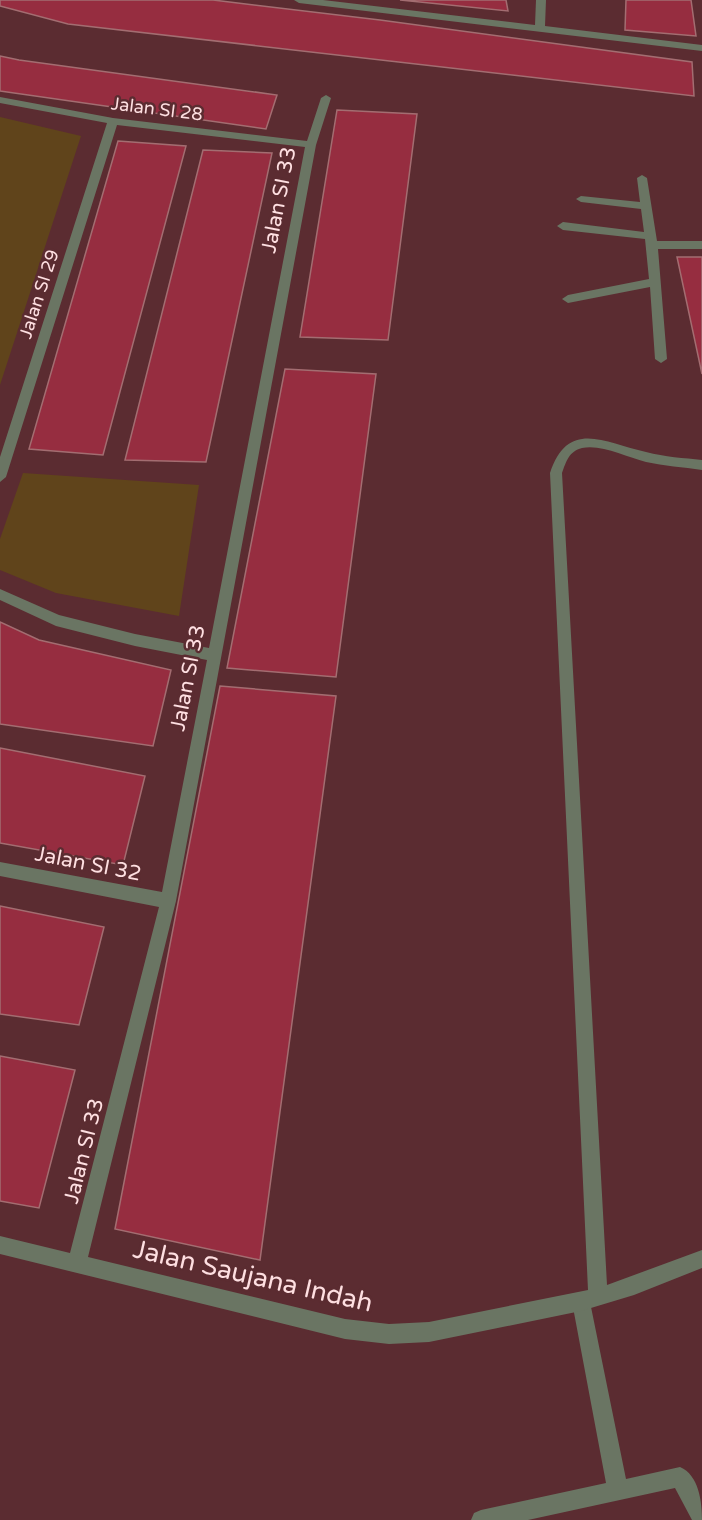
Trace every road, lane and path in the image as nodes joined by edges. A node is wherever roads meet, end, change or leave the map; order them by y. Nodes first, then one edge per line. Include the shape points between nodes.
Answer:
1 (299, 0) edge
2 (541, 0) edge
3 (540, 27) junction
4 (702, 48) edge
5 (326, 98) dead end
6 (0, 100) edge
7 (113, 121) junction
8 (311, 145) junction
9 (642, 178) dead end
10 (581, 199) dead end
11 (646, 206) junction
12 (563, 226) dead end
13 (652, 240) junction
14 (702, 245) edge
15 (656, 282) junction
16 (568, 299) dead end
17 (661, 359) dead end
18 (702, 465) edge
19 (0, 477) edge
20 (0, 594) edge
21 (213, 655) junction
22 (0, 868) edge
23 (168, 901) junction
24 (0, 1245) edge
25 (702, 1259) edge
26 (77, 1263) junction
27 (590, 1299) junction
28 (618, 1491) junction
29 (702, 1518) edge
30 (481, 1520) edge

1 - 3 street
2 - 3 street
3 - 4 street
5 - 8 street, Jalan SI 33
6 - 7 street, Jalan SI 28
7 - 8 street, Jalan SI 28
7 - 19 street, Jalan SI 29
8 - 21 street, Jalan SI 33
9 - 11 street
10 - 11 street
11 - 13 street
12 - 13 street
13 - 14 street
13 - 15 street
15 - 16 street
15 - 17 street
18 - 27 street via 586,442 563,453 556,473
20 - 21 street via 56,621
21 - 23 street, Jalan SI 33
22 - 23 street, Jalan SI 32
23 - 26 street, Jalan SI 33
24 - 26 street, Jalan Saujana Indah
25 - 27 street, Jalan Saujana Indah
26 - 27 street, Jalan Saujana Indah via 345,1329 389,1334 429,1332
27 - 28 street
28 - 29 street via 680,1477
28 - 30 street

